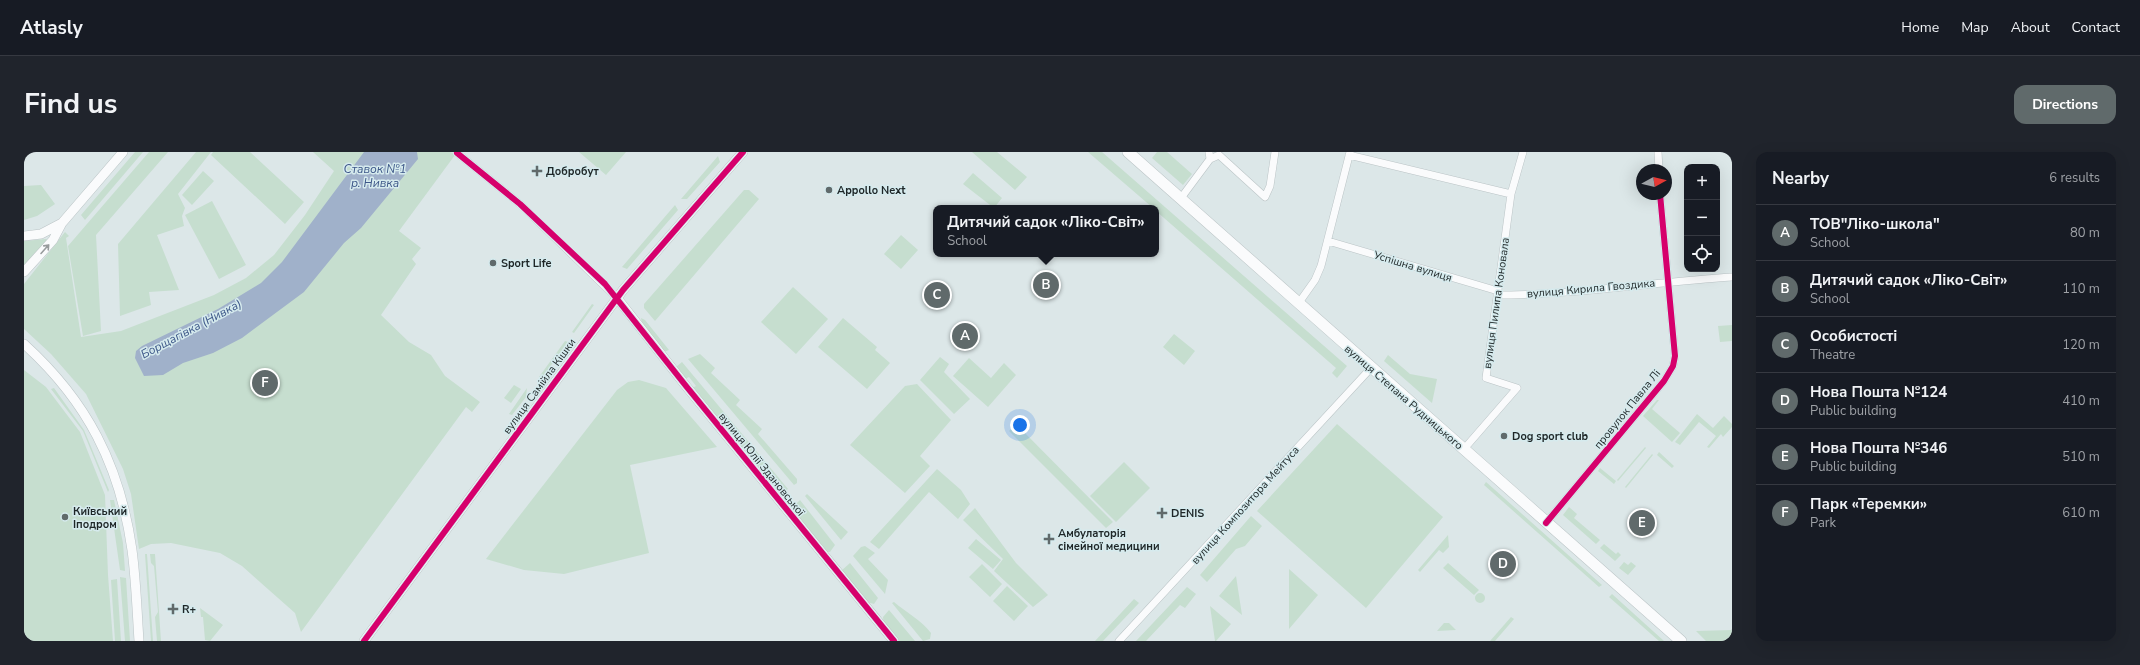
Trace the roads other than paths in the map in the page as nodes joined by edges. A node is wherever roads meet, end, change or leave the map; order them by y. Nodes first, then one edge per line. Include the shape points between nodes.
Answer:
1 (123, 152) edge
2 (743, 152) edge
3 (1128, 152) edge
4 (1275, 152) edge
5 (1523, 152) edge
6 (1658, 152) edge
7 (457, 153) edge
8 (1349, 154) edge
9 (1210, 156) edge
10 (1659, 164) edge
11 (1511, 194) junction
12 (1181, 198) junction
13 (1661, 200) edge
14 (62, 223) junction
15 (24, 236) edge
16 (1328, 241) junction
17 (24, 272) edge
18 (1732, 277) edge
19 (1668, 281) junction
20 (1497, 293) junction
21 (617, 298) junction
22 (1298, 304) junction
23 (24, 344) edge
24 (1371, 368) junction
25 (1467, 445) junction
26 (1546, 523) junction
27 (139, 641) edge
28 (364, 641) edge
29 (894, 641) edge
30 (1119, 641) edge
31 (1681, 641) edge

1 - 14 street
2 - 21 street, вулиця Самійла Кішки
3 - 12 main road, вулиця Степана Рудницького
4 - 9 street via 1270,186 1265,197 1219,155
5 - 11 street, вулиця Пилипа Коновала
6 - 10 street
7 - 21 street via 520,204
8 - 11 street
8 - 16 street
9 - 12 street
11 - 20 street, вулиця Пилипа Коновала
12 - 22 main road, вулиця Степана Рудницького
13 - 19 street, провулок Павла Лі
14 - 15 street via 41,234
17 -> 14 street via 53,240
16 - 20 street, Успішна вулиця
16 - 22 street via 1315,280
18 - 19 street, вулиця Кирила Гвоздика
19 - 20 street, вулиця Кирила Гвоздика via 1534,295
19 - 26 street, провулок Павла Лі via 1675,356 1673,366 1664,381
20 - 25 street, вулиця Пилипа Коновала via 1486,378 1517,388
21 - 28 street, вулиця Самійла Кішки
21 - 29 street, вулиця Юлії Здановської
22 - 24 main road, вулиця Степана Рудницького
23 - 27 street via 54,372 73,398 90,424 113,469 123,503 132,551
24 - 25 main road, вулиця Степана Рудницького
24 - 30 street, вулиця Композитора Мейтуса
25 - 26 main road, вулиця Степана Рудницького
26 - 31 main road, вулиця Степана Рудницького

